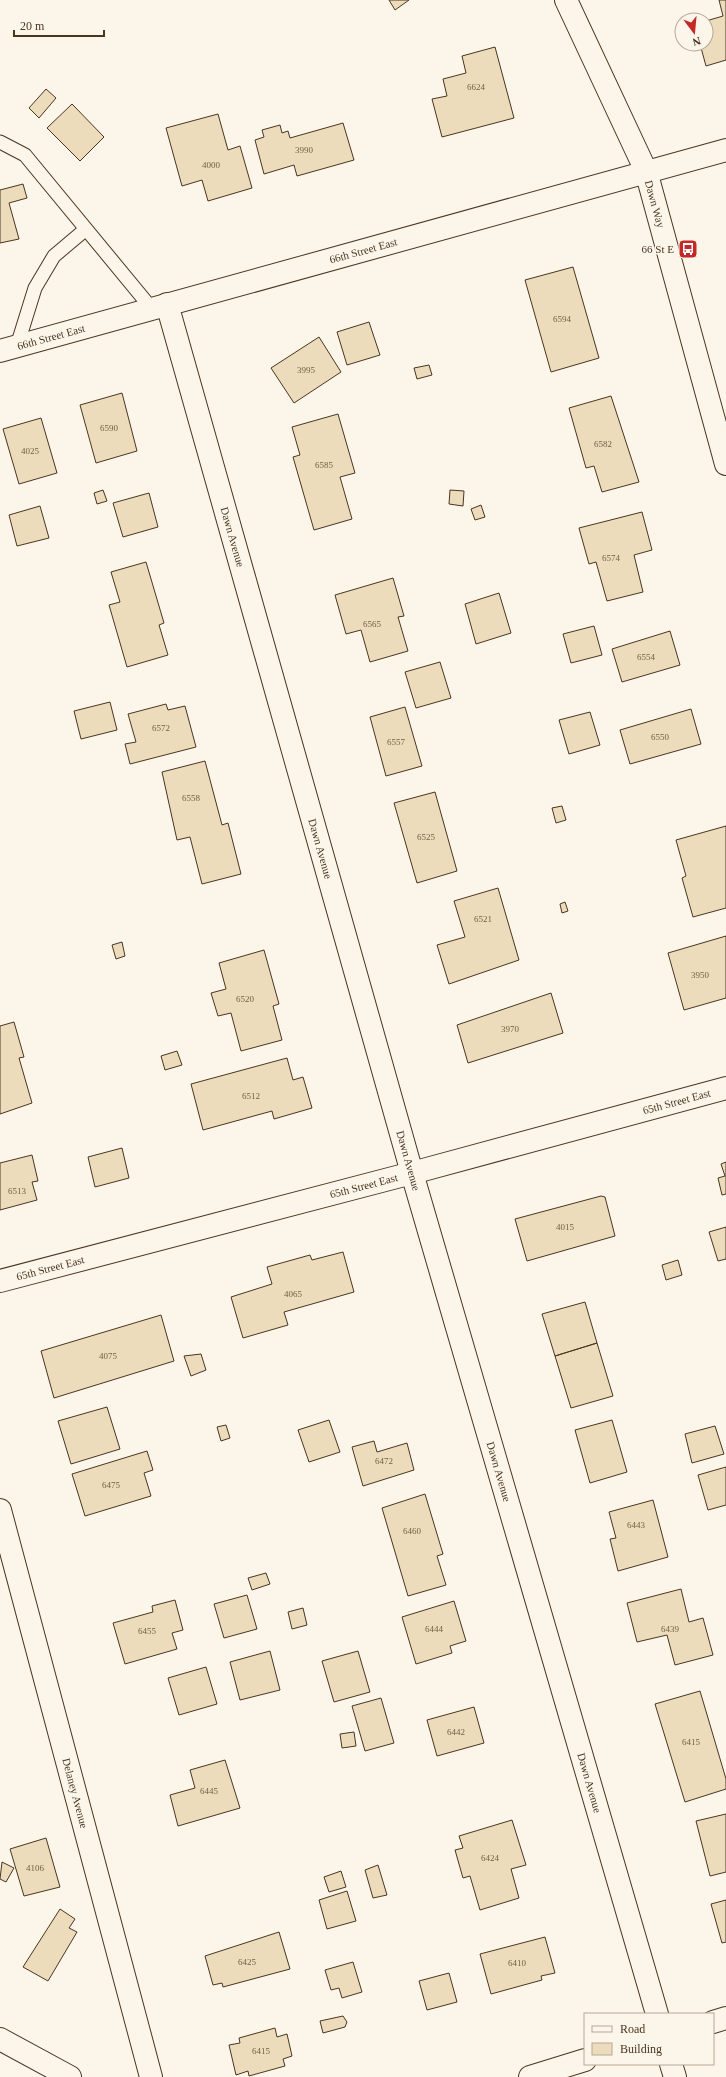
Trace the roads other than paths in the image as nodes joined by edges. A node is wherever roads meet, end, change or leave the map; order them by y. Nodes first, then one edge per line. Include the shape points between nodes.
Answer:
1 (566, 0) edge
2 (0, 142) edge
3 (726, 150) edge
4 (646, 171) junction
5 (86, 229) junction
6 (160, 306) junction
7 (8, 349) edge
8 (726, 464) edge
9 (726, 1088) edge
10 (412, 1174) junction
11 (0, 1281) edge
12 (0, 1510) edge
13 (657, 2013) edge
14 (726, 2018) edge
15 (714, 2022) edge
16 (0, 2039) edge
17 (584, 2060) edge
18 (671, 2065) edge
19 (70, 2077) edge
20 (151, 2077) edge
21 (530, 2077) edge
22 (675, 2077) edge

1 - 4 street, Dawn Way
2 - 5 lane via 25,155
3 - 4 street, 66th Street East
4 - 6 street, 66th Street East
4 - 8 street, Dawn Way
5 - 6 lane
5 - 7 lane via 54,256 35,288
6 - 7 street, 66th Street East
6 - 10 street, Dawn Avenue
9 - 10 street, 65th Street East
10 - 11 street, 65th Street East
10 - 13 street, Dawn Avenue
12 - 20 street, Delaney Avenue
14 - 15 street
16 - 19 street
17 - 21 street
18 - 22 street

